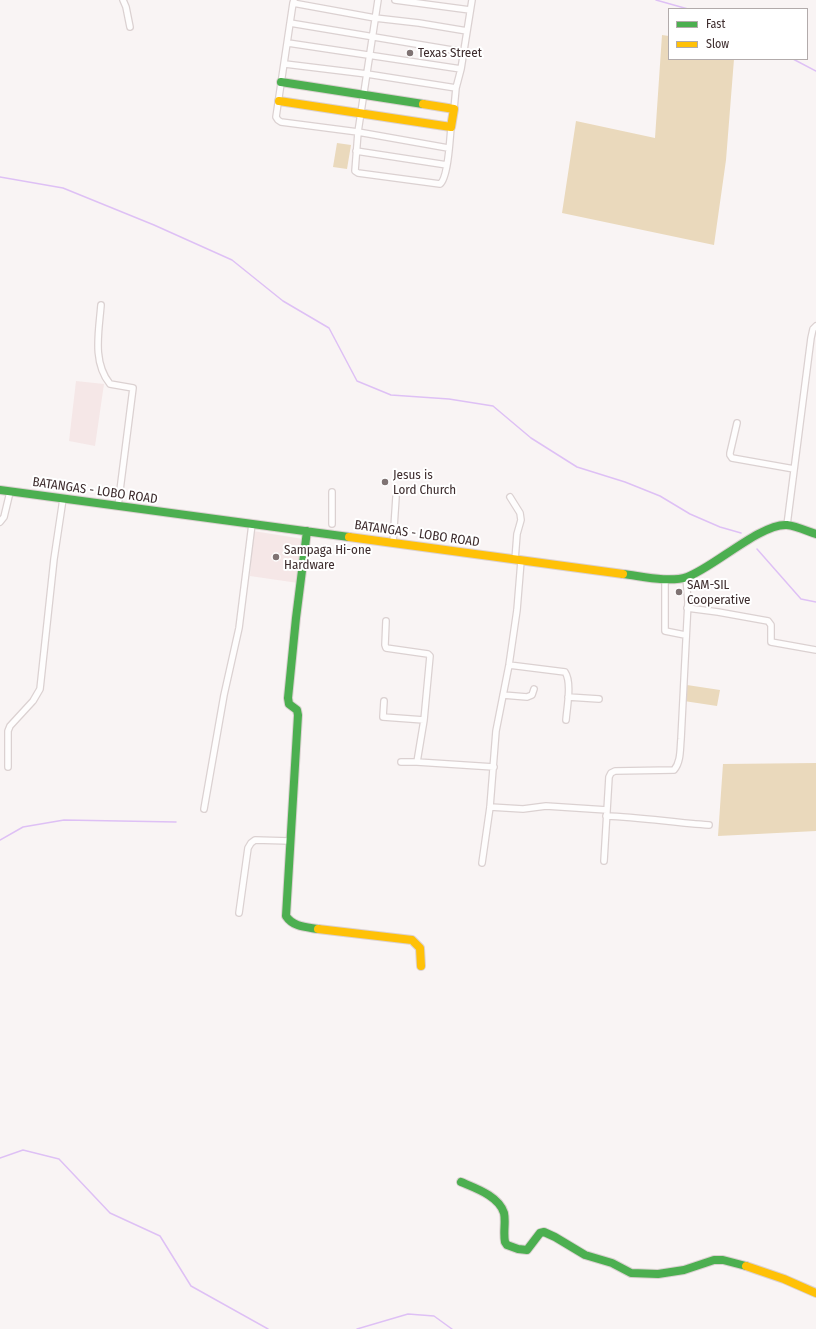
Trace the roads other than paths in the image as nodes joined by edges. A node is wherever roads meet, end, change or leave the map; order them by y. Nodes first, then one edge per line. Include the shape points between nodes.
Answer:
1 (123, 0) edge
2 (378, 0) edge
3 (395, 0) edge
4 (472, 0) edge
5 (294, 2) edge
6 (470, 10) junction
7 (376, 18) junction
8 (290, 23) junction
9 (130, 27) dead end
10 (467, 31) junction
11 (373, 38) junction
12 (288, 42) junction
13 (464, 52) junction
14 (370, 56) junction
15 (285, 64) junction
16 (460, 69) junction
17 (367, 74) junction
18 (282, 82) junction
19 (456, 88) junction
20 (364, 94) junction
21 (279, 101) junction
22 (454, 109) junction
23 (362, 114) junction
24 (451, 127) junction
25 (358, 132) junction
26 (448, 148) junction
27 (356, 151) junction
28 (447, 165) junction
29 (101, 305) dead end
30 (816, 326) edge
31 (737, 423) dead end
32 (794, 469) junction
33 (0, 490) edge
34 (10, 492) junction
35 (332, 492) dead end
36 (510, 496) dead end
37 (396, 497) dead end
38 (63, 499) junction
39 (118, 506) junction
40 (0, 522) edge
41 (252, 524) junction
42 (787, 525) junction
43 (331, 529) junction
44 (307, 531) junction
45 (816, 534) edge
46 (393, 543) junction
47 (518, 561) junction
48 (686, 577) junction
49 (665, 579) junction
50 (687, 608) junction
51 (386, 621) dead end
52 (685, 635) junction
53 (816, 650) edge
54 (509, 665) junction
55 (534, 689) dead end
56 (503, 695) junction
57 (568, 697) junction
58 (599, 699) dead end
59 (384, 701) dead end
60 (424, 720) junction
61 (566, 720) dead end
62 (401, 762) dead end
63 (416, 762) junction
64 (8, 767) dead end
65 (494, 767) junction
66 (490, 807) junction
67 (204, 809) dead end
68 (606, 813) junction
69 (709, 825) dead end
70 (290, 841) junction
71 (604, 861) dead end
72 (482, 863) dead end
73 (239, 913) dead end
74 (421, 966) dead end
75 (461, 1182) dead end
76 (816, 1293) edge

1 - 9 street
2 - 7 street
3 - 6 street
4 - 6 street
5 - 7 street
5 - 8 street
6 - 10 street
7 - 10 street
7 - 11 street
8 - 11 street
8 - 12 street
10 - 13 street
11 - 13 street
11 - 14 street
12 - 14 street
12 - 15 street
13 - 16 street
14 - 16 street
14 - 17 street
15 - 17 street
15 - 18 street
16 - 19 street
17 - 19 street
17 - 20 street
18 - 20 street
18 - 21 street
19 - 22 street
20 - 22 street
20 - 23 street
21 - 23 street
21 - 25 street via 276,117 281,122
22 - 24 street
23 - 24 street
23 - 25 street
24 - 26 street
25 - 26 street
25 - 27 street
26 - 28 street
27 - 28 street
27 - 28 street via 355,171 358,173 440,184 444,180
29 - 39 street via 98,350 104,377 110,384 133,388
30 - 32 street via 811,338
31 - 32 street via 730,453 732,458
32 - 42 street
33 - 34 street, BATANGAS - LOBO ROAD
34 - 38 street, BATANGAS - LOBO ROAD
34 - 40 street via 4,517
35 - 43 street
36 - 47 street via 520,513 521,520 517,534
37 - 46 street
38 - 39 street, BATANGAS - LOBO ROAD
38 - 64 street via 40,689 8,730
39 - 41 street, BATANGAS - LOBO ROAD
41 - 44 street, BATANGAS - LOBO ROAD
41 - 67 street via 239,628 224,695
42 - 45 street, BATANGAS - LOBO ROAD
42 - 48 street, BATANGAS - LOBO ROAD via 769,528
43 - 44 street, BATANGAS - LOBO ROAD
43 - 46 street, BATANGAS - LOBO ROAD
44 - 70 street via 288,698 289,704 297,710 298,715
46 - 47 street, BATANGAS - LOBO ROAD
47 - 49 street, BATANGAS - LOBO ROAD
47 - 54 street via 517,610
48 - 49 street, BATANGAS - LOBO ROAD
48 - 50 street
49 - 52 street via 665,631
50 - 52 street
50 - 53 street via 768,621 771,625 771,642
51 - 60 street via 386,648 430,656
52 - 68 street via 681,739 677,767 674,770 610,773
54 - 56 street
54 - 57 street via 565,672
55 - 56 street via 533,694 527,697
56 - 65 street via 496,731
57 - 58 street
57 - 61 street
59 - 60 street via 383,717
60 - 63 street
62 - 63 street
63 - 65 street
65 - 66 street
66 - 68 street via 522,809 546,806
66 - 72 street
68 - 69 street
68 - 71 street
70 - 73 street via 255,840 251,843 248,848
70 - 74 street via 286,916 289,921 326,931 412,940 421,949
75 - 76 street via 474,1187 498,1203 504,1214 505,1241 518,1249 528,1250 540,1233 544,1232 585,1255 631,1273 658,1274 723,1260 784,1279

